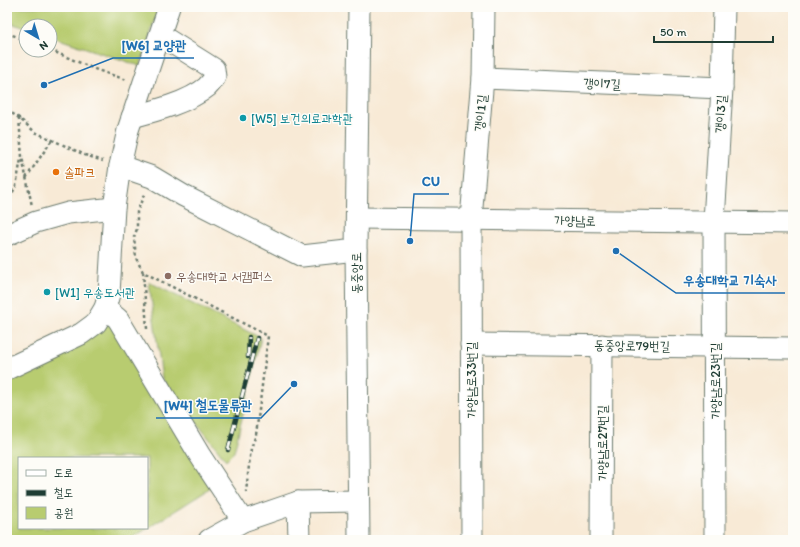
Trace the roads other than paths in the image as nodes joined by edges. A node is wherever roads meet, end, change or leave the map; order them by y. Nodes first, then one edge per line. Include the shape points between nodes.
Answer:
1 (168, 7) edge
2 (359, 7) edge
3 (484, 7) edge
4 (724, 7) edge
5 (160, 35) junction
6 (483, 78) junction
7 (722, 88) junction
8 (132, 117) junction
9 (120, 166) junction
10 (114, 208) junction
11 (357, 218) junction
12 (471, 219) junction
13 (714, 221) junction
14 (793, 223) edge
15 (7, 235) edge
16 (356, 250) junction
17 (105, 308) junction
18 (471, 344) junction
19 (602, 345) junction
20 (714, 346) junction
21 (793, 348) edge
22 (7, 369) edge
23 (358, 501) junction
24 (298, 502) junction
25 (243, 521) junction
26 (209, 540) edge
27 (299, 540) edge
28 (358, 540) edge
29 (472, 540) edge
30 (601, 540) edge
31 (716, 540) edge

1 - 5 street
2 - 11 street, 동중앙로
3 - 6 street, 갱이1길
4 - 7 street, 갱이3길
5 - 8 street
5 - 8 street via 214,69 216,77 207,87 167,108
6 - 7 street, 갱이7길
6 - 12 street, 갱이1길
7 - 13 street, 갱이3길
8 - 9 street
9 - 10 street
9 - 16 street via 152,177 302,256
10 - 15 street via 68,213 36,222
10 - 17 street via 109,294
11 - 12 street, 가양남로
11 - 16 street, 동중앙로
12 - 13 street, 가양남로
12 - 18 street, 가양남로33번길
13 - 14 street, 가양남로
13 - 20 street, 가양남로23번길
16 - 23 street, 동중앙로
17 - 22 street via 96,323 81,334
17 - 25 street via 121,324 199,454
18 - 19 street, 동중앙로79번길
18 - 29 street, 가양남로33번길
19 - 20 street, 동중앙로79번길
19 - 30 street, 가양남로27번길
20 - 21 street, 동중앙로79번길
20 - 31 street, 가양남로23번길
23 - 24 street
23 - 28 street, 동중앙로
24 - 25 street
24 - 27 street
25 - 26 street

